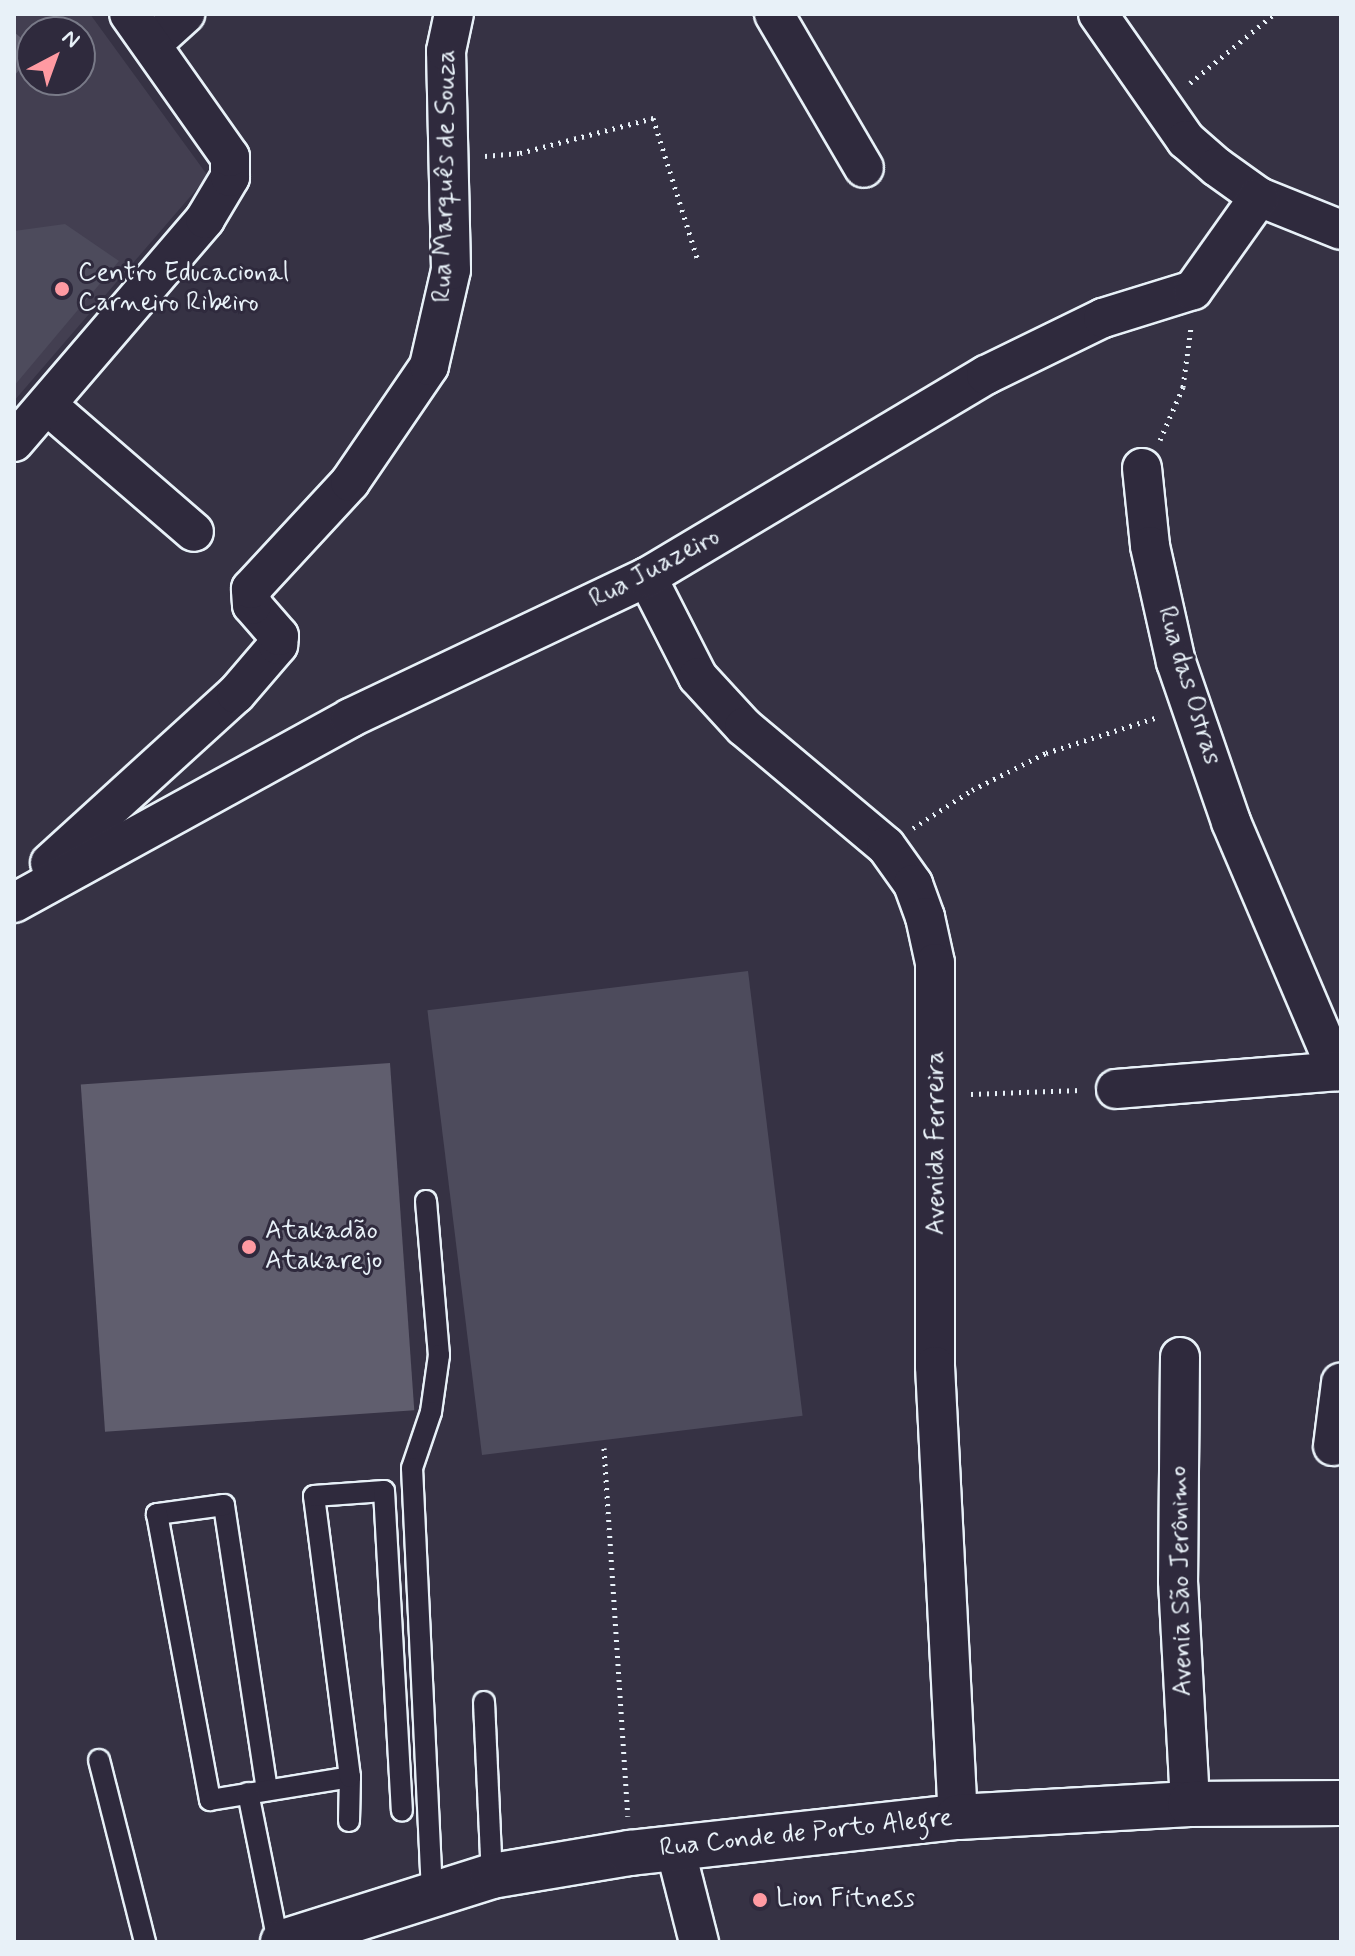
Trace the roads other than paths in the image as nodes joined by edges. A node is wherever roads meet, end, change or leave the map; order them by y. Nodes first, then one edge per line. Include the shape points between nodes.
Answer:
1 (129, 14) edge
2 (185, 14) edge
3 (454, 14) edge
4 (774, 14) edge
5 (1098, 14) edge
6 (152, 44) junction
7 (864, 168) dead end
8 (1259, 197) junction
9 (1341, 230) edge
10 (47, 405) junction
11 (14, 442) edge
12 (1142, 468) road end
13 (194, 532) dead end
14 (647, 577) junction
15 (14, 896) edge
16 (14, 903) edge
17 (1339, 1071) edge
18 (1116, 1089) road end
19 (426, 1201) dead end
20 (1180, 1357) dead end
21 (1341, 1383) edge
22 (1333, 1446) dead end
23 (484, 1702) dead end
24 (99, 1760) dead end
25 (350, 1777) junction
26 (258, 1792) junction
27 (1341, 1803) edge
28 (1190, 1804) junction
29 (402, 1810) dead end
30 (958, 1817) junction
31 (349, 1821) dead end
32 (675, 1848) junction
33 (492, 1876) junction
34 (432, 1894) junction
35 (145, 1942) edge
36 (280, 1942) edge
37 (699, 1942) edge

1 - 6 street
2 - 6 street
3 - 15 street, Rua Marquês de Souza via 446,51 451,270 429,366 350,482 251,589 248,597 275,629 278,645 236,694
4 - 7 street
5 - 8 street via 1186,140
6 - 10 street via 230,157 230,177 205,219
8 - 9 street
8 - 14 street, Rua Juazeiro via 1193,290 1103,318 986,375
10 - 11 street
10 - 13 street
12 - 17 street, Rua das Ostras via 1150,546 1191,706 1231,822
14 - 16 street, Rua Juazeiro via 335,725
14 - 30 street, Avenida Ferreira via 698,677 744,727 886,846 913,884 935,963 935,1366
17 - 18 street, Rua das Ostras
19 - 34 lane via 439,1355 431,1412 412,1468
20 - 28 street, Avenia São Jerônimo via 1178,1581
21 - 22 street
23 - 33 lane
24 - 35 lane
25 - 26 lane
25 - 29 lane via 314,1496 384,1491
25 - 31 lane
26 - 26 lane via 224,1505 157,1514 210,1800
26 - 36 lane
27 - 28 main road, Rua Conde de Porto Alegre
28 - 30 main road, Rua Conde de Porto Alegre
30 - 32 main road, Rua Conde de Porto Alegre
32 - 33 main road, Rua Conde de Porto Alegre
32 - 37 street
33 - 34 main road, Rua Conde de Porto Alegre
34 - 36 main road, Rua Conde de Porto Alegre

